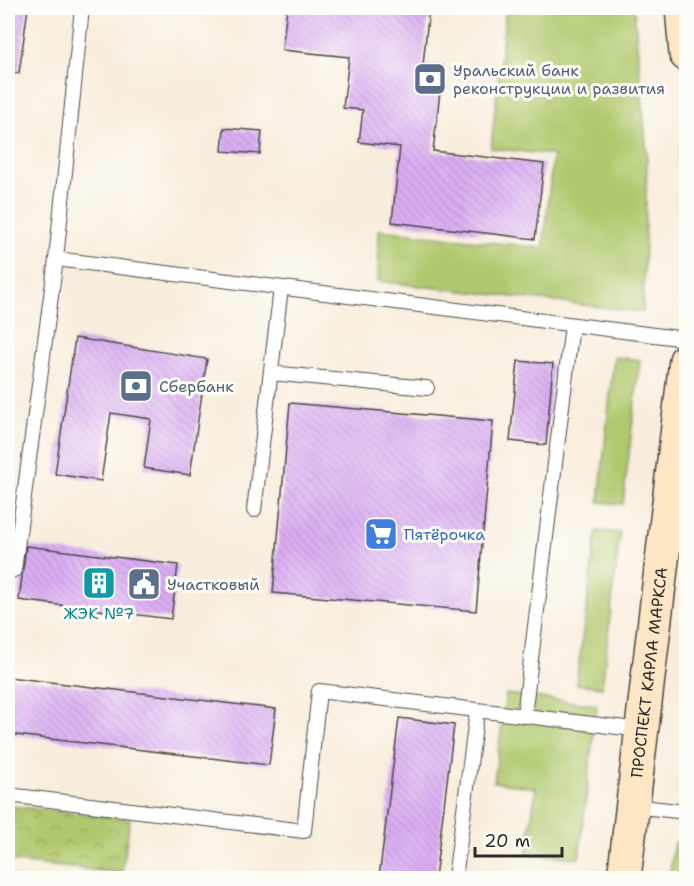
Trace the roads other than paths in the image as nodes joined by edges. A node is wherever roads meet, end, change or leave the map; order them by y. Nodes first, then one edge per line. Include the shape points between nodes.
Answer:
1 (82, 8) edge
2 (682, 8) edge
3 (687, 54) edge
4 (56, 259) junction
5 (281, 288) junction
6 (572, 325) junction
7 (687, 339) edge
8 (687, 360) edge
9 (271, 373) junction
10 (427, 388) dead end
11 (254, 510) dead end
12 (14, 570) dead end
13 (477, 711) junction
14 (524, 716) junction
15 (642, 730) junction
16 (8, 795) edge
17 (633, 806) junction
18 (687, 812) edge
19 (455, 879) edge
20 (624, 879) edge

1 - 4 lane
2 - 3 street
4 - 5 lane
4 - 12 lane
5 - 6 lane
5 - 9 lane
6 - 7 lane
6 - 14 lane
8 - 15 street, ПРОСПЕКТ КАРЛА МАРКСА
9 - 10 lane
9 - 11 lane
13 - 14 lane
13 - 16 lane via 319,691 304,831
13 - 19 lane
14 - 15 lane
15 - 17 street, ПРОСПЕКТ КАРЛА МАРКСА
17 - 18 lane
17 - 20 street, ПРОСПЕКТ КАРЛА МАРКСА

